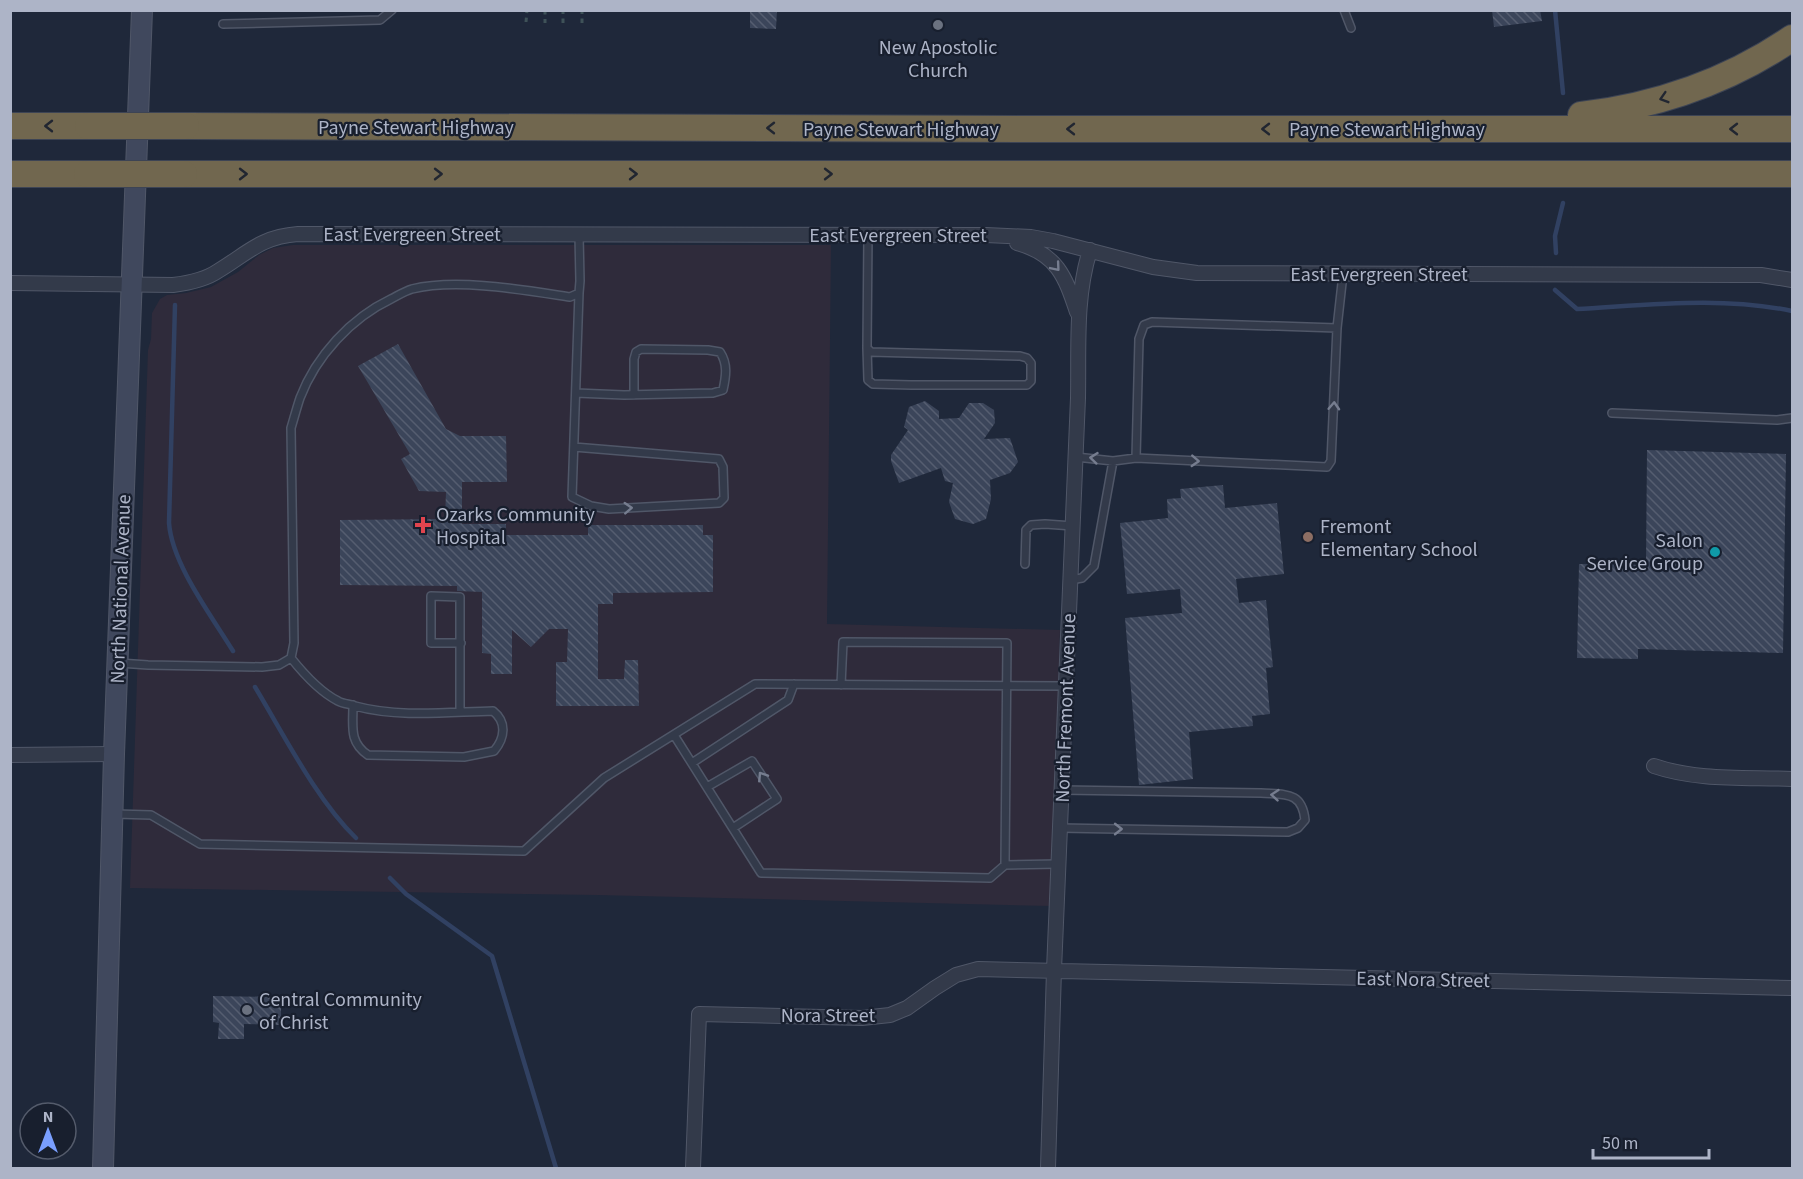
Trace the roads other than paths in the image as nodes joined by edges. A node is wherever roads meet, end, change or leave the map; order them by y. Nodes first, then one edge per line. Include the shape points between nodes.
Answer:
1 (142, 10) edge
2 (392, 10) edge
3 (1344, 10) edge
4 (223, 24) dead end
5 (1351, 28) dead end
6 (1792, 38) edge
7 (10, 126) edge
8 (1374, 129) junction
9 (1792, 129) edge
10 (10, 174) edge
11 (1661, 174) junction
12 (1792, 174) edge
13 (1792, 182) edge
14 (579, 235) junction
15 (868, 235) junction
16 (986, 235) junction
17 (1090, 250) junction
18 (1342, 274) junction
19 (1792, 280) edge
20 (10, 283) edge
21 (131, 284) junction
22 (579, 293) junction
23 (1078, 315) junction
24 (1337, 328) junction
25 (867, 348) junction
26 (576, 393) junction
27 (634, 395) junction
28 (1612, 413) dead end
29 (1792, 418) edge
30 (574, 447) junction
31 (1076, 456) junction
32 (1136, 458) junction
33 (1113, 461) junction
34 (1072, 526) junction
35 (1025, 564) dead end
36 (1070, 580) junction
37 (461, 643) junction
38 (291, 657) junction
39 (117, 663) junction
40 (794, 684) junction
41 (841, 685) junction
42 (1006, 686) junction
43 (1066, 686) junction
44 (353, 705) junction
45 (460, 712) junction
46 (674, 735) junction
47 (10, 754) edge
48 (114, 754) junction
49 (692, 763) junction
50 (1654, 766) dead end
51 (1792, 778) edge
52 (707, 787) junction
53 (1062, 790) junction
54 (112, 814) junction
55 (733, 828) junction
56 (1060, 828) junction
57 (1058, 864) junction
58 (1005, 865) junction
59 (1054, 970) junction
60 (1792, 988) edge
61 (103, 1168) edge
62 (693, 1168) edge
63 (1048, 1168) edge

1 - 21 main road, North National Avenue
2 - 4 lane via 380,20
3 - 5 lane
6 -> 8 highway via 1713,81 1630,108
8 -> 7 highway, Payne Stewart Highway, bridge
9 -> 8 highway, Payne Stewart Highway
10 -> 11 highway, bridge
11 - 12 highway
11 - 13 highway
14 - 15 street, East Evergreen Street
14 - 21 street, East Evergreen Street via 287,235 255,246 196,281
14 - 22 lane
15 - 16 street, East Evergreen Street
15 - 25 lane
16 - 17 street, East Evergreen Street via 1031,237
16 -> 23 street via 1033,247 1049,259 1062,273
17 - 18 street, East Evergreen Street via 1153,267 1197,273
17 - 23 street, North Fremont Avenue
18 - 19 street, East Evergreen Street via 1761,275
18 - 24 lane
20 - 21 street, East Evergreen Street
21 - 39 main road, North National Avenue
22 - 26 lane
22 - 38 lane via 570,297 449,285 410,290 374,307 338,338 317,364 291,428
23 - 31 street, North Fremont Avenue
24 - 32 lane via 1152,322 1144,325 1139,339
32 -> 24 lane via 1327,467 1331,461
25 - 25 lane via 877,353 1020,356 1031,363 1031,381 1027,385 873,384 868,381
26 - 27 lane
26 - 30 lane
27 - 27 lane via 723,390 725,360 720,352 708,350 641,349 634,359
28 - 29 lane
30 -> 30 lane via 572,497 591,506 609,509 718,503 724,498 719,459
33 -> 31 lane
31 - 34 street, North Fremont Avenue
32 - 33 lane
33 - 36 lane via 1094,566 1082,578
34 - 35 lane via 1031,525 1026,530
34 - 36 street, North Fremont Avenue
36 - 43 street, North Fremont Avenue
37 - 37 lane via 460,597 431,596 431,643
37 - 45 lane
38 - 39 lane via 279,665 262,667
38 - 44 lane via 307,678 338,701
39 - 48 main road, North National Avenue
40 - 41 lane
40 - 46 lane via 755,684
40 - 49 lane via 788,700
41 - 42 lane
41 - 42 lane via 843,642 854,642 1007,643
42 - 43 lane
42 - 58 lane
43 - 53 street, North Fremont Avenue
44 - 45 lane via 375,711
44 - 45 lane via 353,731 358,748 368,755 464,757 494,751 502,742 500,716 493,711
46 - 49 lane
46 - 54 lane via 604,778 524,851 200,844 151,815
47 - 48 street
48 - 54 main road, North National Avenue
49 - 52 lane
50 - 51 street via 1693,776
52 - 55 lane
55 -> 52 lane via 777,799 752,761
53 - 56 street, North Fremont Avenue
56 -> 53 lane via 1288,832 1299,828 1305,820 1299,800 1286,795
54 - 61 main road, North National Avenue
55 - 58 lane via 761,873 990,878
56 - 57 street, North Fremont Avenue
57 - 58 lane
57 - 59 street, North Fremont Avenue
59 - 60 street, East Nora Street
59 - 62 street, Nora Street via 978,969 956,975 890,1015 862,1018 699,1014
59 - 63 street, North Fremont Avenue

